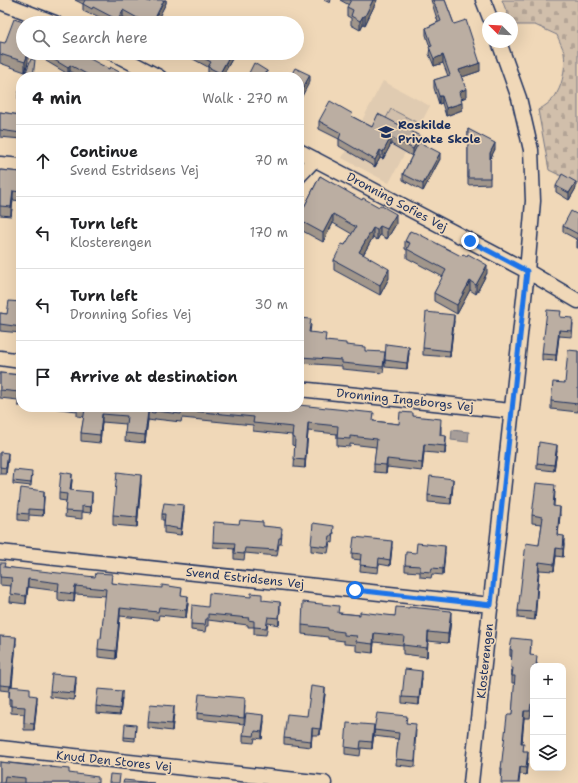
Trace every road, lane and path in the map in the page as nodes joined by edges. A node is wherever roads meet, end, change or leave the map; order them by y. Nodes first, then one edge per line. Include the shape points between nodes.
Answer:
1 (483, 0) edge
2 (0, 2) edge
3 (488, 12) edge
4 (37, 16) edge
5 (501, 48) edge
6 (126, 60) edge
7 (149, 72) edge
8 (304, 154) edge
9 (315, 159) junction
10 (0, 164) edge
11 (16, 166) edge
12 (304, 171) edge
13 (527, 271) junction
14 (578, 301) edge
15 (0, 358) edge
16 (16, 360) edge
17 (304, 390) edge
18 (511, 411) junction
19 (0, 552) edge
20 (491, 605) junction
21 (0, 748) edge
22 (324, 783) edge
23 (472, 783) edge

1 - 3 street
2 - 4 street
5 - 13 street, Klosterengen via 519,98 530,150 533,201
6 - 7 street
8 - 9 street, Dronning Sofies Vej
9 - 12 street
9 - 13 street, Dronning Sofies Vej
10 - 11 street
13 - 14 street, Dronning Sofies Vej
13 - 18 street, Klosterengen
15 - 16 street
17 - 18 street, Dronning Ingeborgs Vej
18 - 20 street, Klosterengen
19 - 20 street, Svend Estridsens Vej
20 - 23 street, Klosterengen
21 - 22 street, Knud Den Stores Vej

